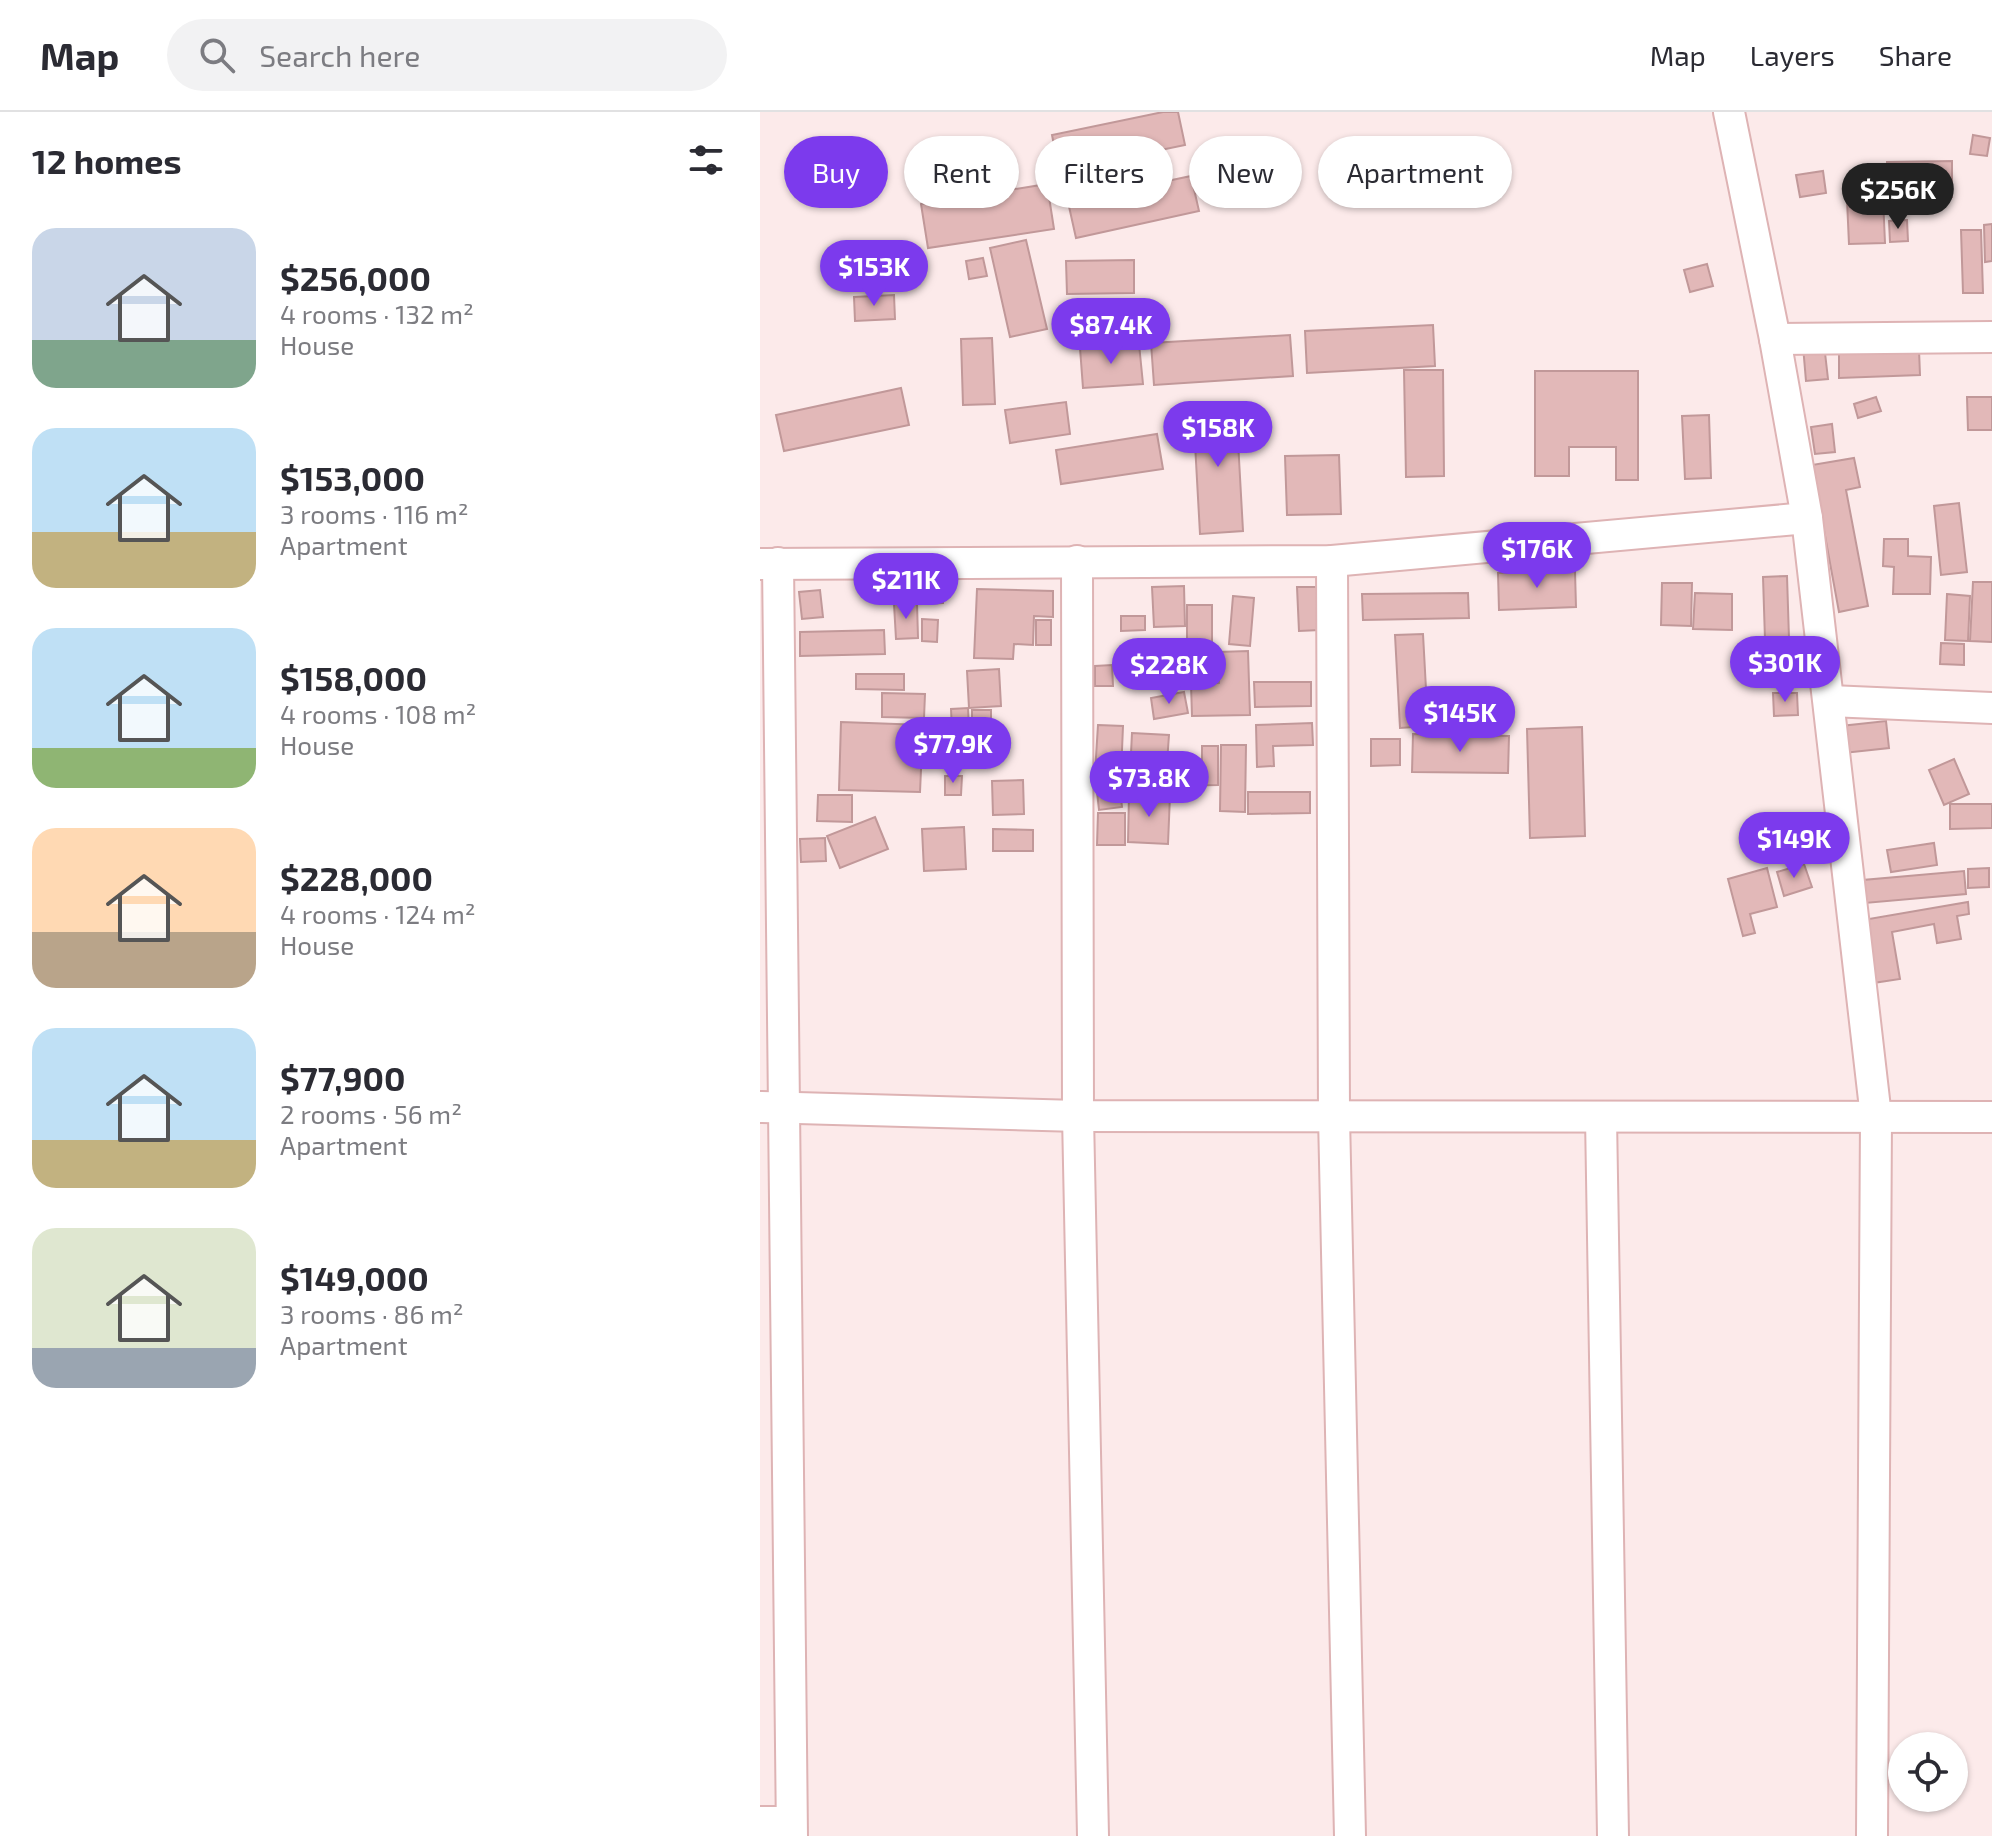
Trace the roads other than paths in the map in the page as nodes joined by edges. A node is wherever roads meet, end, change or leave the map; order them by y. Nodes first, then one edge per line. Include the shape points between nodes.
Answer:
1 (1729, 112) edge
2 (1992, 337) edge
3 (1775, 339) junction
4 (1807, 518) junction
5 (1077, 561) junction
6 (1332, 561) junction
7 (769, 564) edge
8 (1830, 701) junction
9 (1992, 708) edge
10 (772, 1107) edge
11 (1078, 1116) junction
12 (1334, 1117) junction
13 (1601, 1117) junction
14 (1876, 1117) junction
15 (1992, 1117) edge
16 (760, 1822) edge
17 (792, 1829) edge
18 (1093, 1836) edge
19 (1350, 1836) edge
20 (1613, 1836) edge
21 (1872, 1836) edge

1 - 3 street
2 - 3 street
3 - 4 street
4 - 6 street
4 - 8 street
5 - 6 street
5 - 7 street
5 - 11 street
6 - 12 street
7 - 10 street
8 - 9 street
8 - 14 street
10 - 11 street
10 - 17 street
11 - 12 street
11 - 18 street
12 - 13 street
12 - 19 street
13 - 14 street
13 - 20 street
14 - 15 street
14 - 21 street
16 - 17 street

